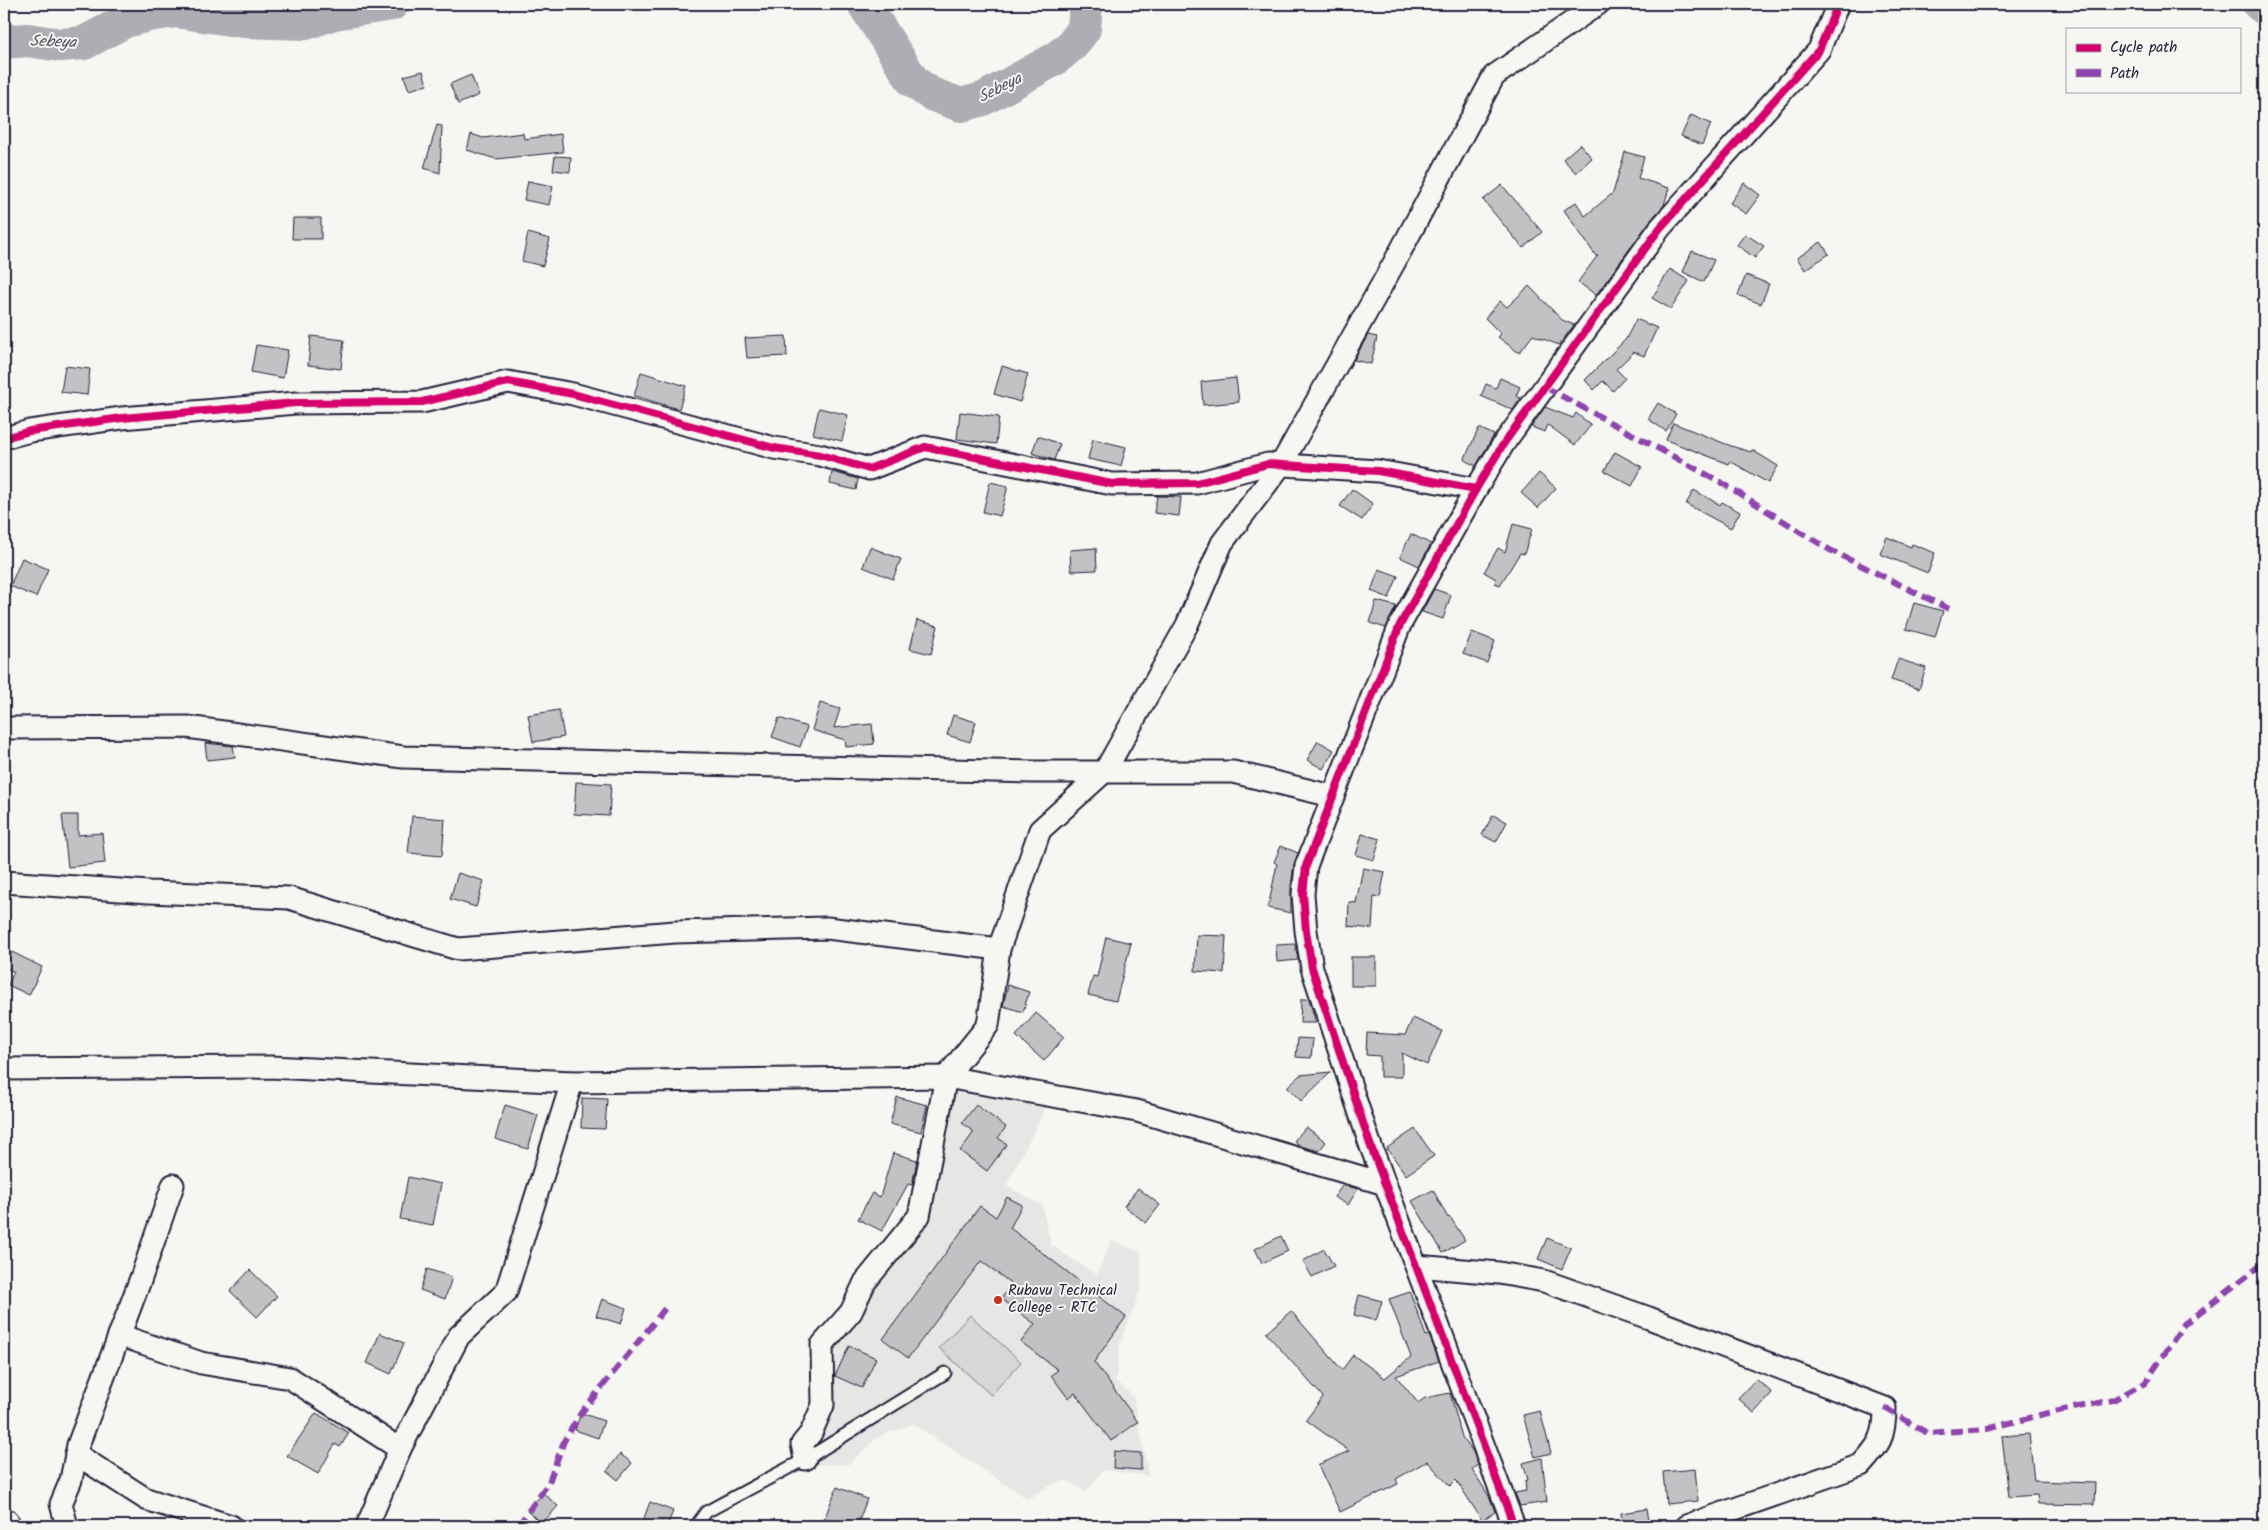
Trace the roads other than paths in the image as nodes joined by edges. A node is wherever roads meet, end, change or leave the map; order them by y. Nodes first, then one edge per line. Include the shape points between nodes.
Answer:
1 (1598, 4) edge
2 (1838, 4) edge
3 (4, 438) edge
4 (1281, 465) junction
5 (1476, 488) junction
6 (4, 728) edge
7 (1105, 772) junction
8 (1332, 796) junction
9 (4, 882) edge
10 (999, 949) junction
11 (4, 1069) edge
12 (946, 1077) junction
13 (572, 1082) junction
14 (1385, 1184) junction
15 (173, 1185) dead end
16 (1416, 1266) junction
17 (119, 1335) junction
18 (945, 1373) dead end
19 (400, 1449) junction
20 (76, 1454) junction
21 (805, 1459) junction
22 (4, 1522) edge
23 (7, 1526) edge
24 (66, 1526) edge
25 (231, 1526) edge
26 (367, 1526) edge
27 (696, 1526) edge
28 (1514, 1526) edge
29 (1686, 1526) edge

1 - 4 street via 1494,76
2 - 5 street via 1819,50 1660,228 1504,443
3 - 4 street via 30,431 122,418 296,403 422,402 508,382 573,394 756,443 820,455 870,469 925,446 1112,484 1197,483 1268,464
4 - 5 street via 1378,471
4 - 7 street via 1222,543 1187,625
5 - 8 street via 1400,624
6 - 7 street via 188,727 403,757
7 - 8 street via 1233,772
7 - 10 street via 1040,830
8 - 14 street via 1306,866 1303,894 1306,931 1312,968
9 - 10 street via 289,898 458,949 675,932 827,928
10 - 12 street via 988,1025
11 - 13 street via 271,1067
12 - 13 street
12 - 14 street via 1137,1111
12 - 21 street via 919,1216 865,1282 851,1312 822,1345 822,1405 811,1433 802,1444
13 - 19 street via 506,1292 459,1336
14 - 16 street
15 - 17 street
16 - 28 street
16 - 29 street via 1500,1273 1544,1281 1885,1408 1885,1430 1875,1450 1861,1465
17 - 19 street via 201,1363 290,1378
17 - 20 street
18 - 21 lane
19 - 26 street
20 - 24 street via 71,1480 61,1504
20 - 25 street via 146,1499
21 - 27 lane via 706,1512
22 - 23 highway

